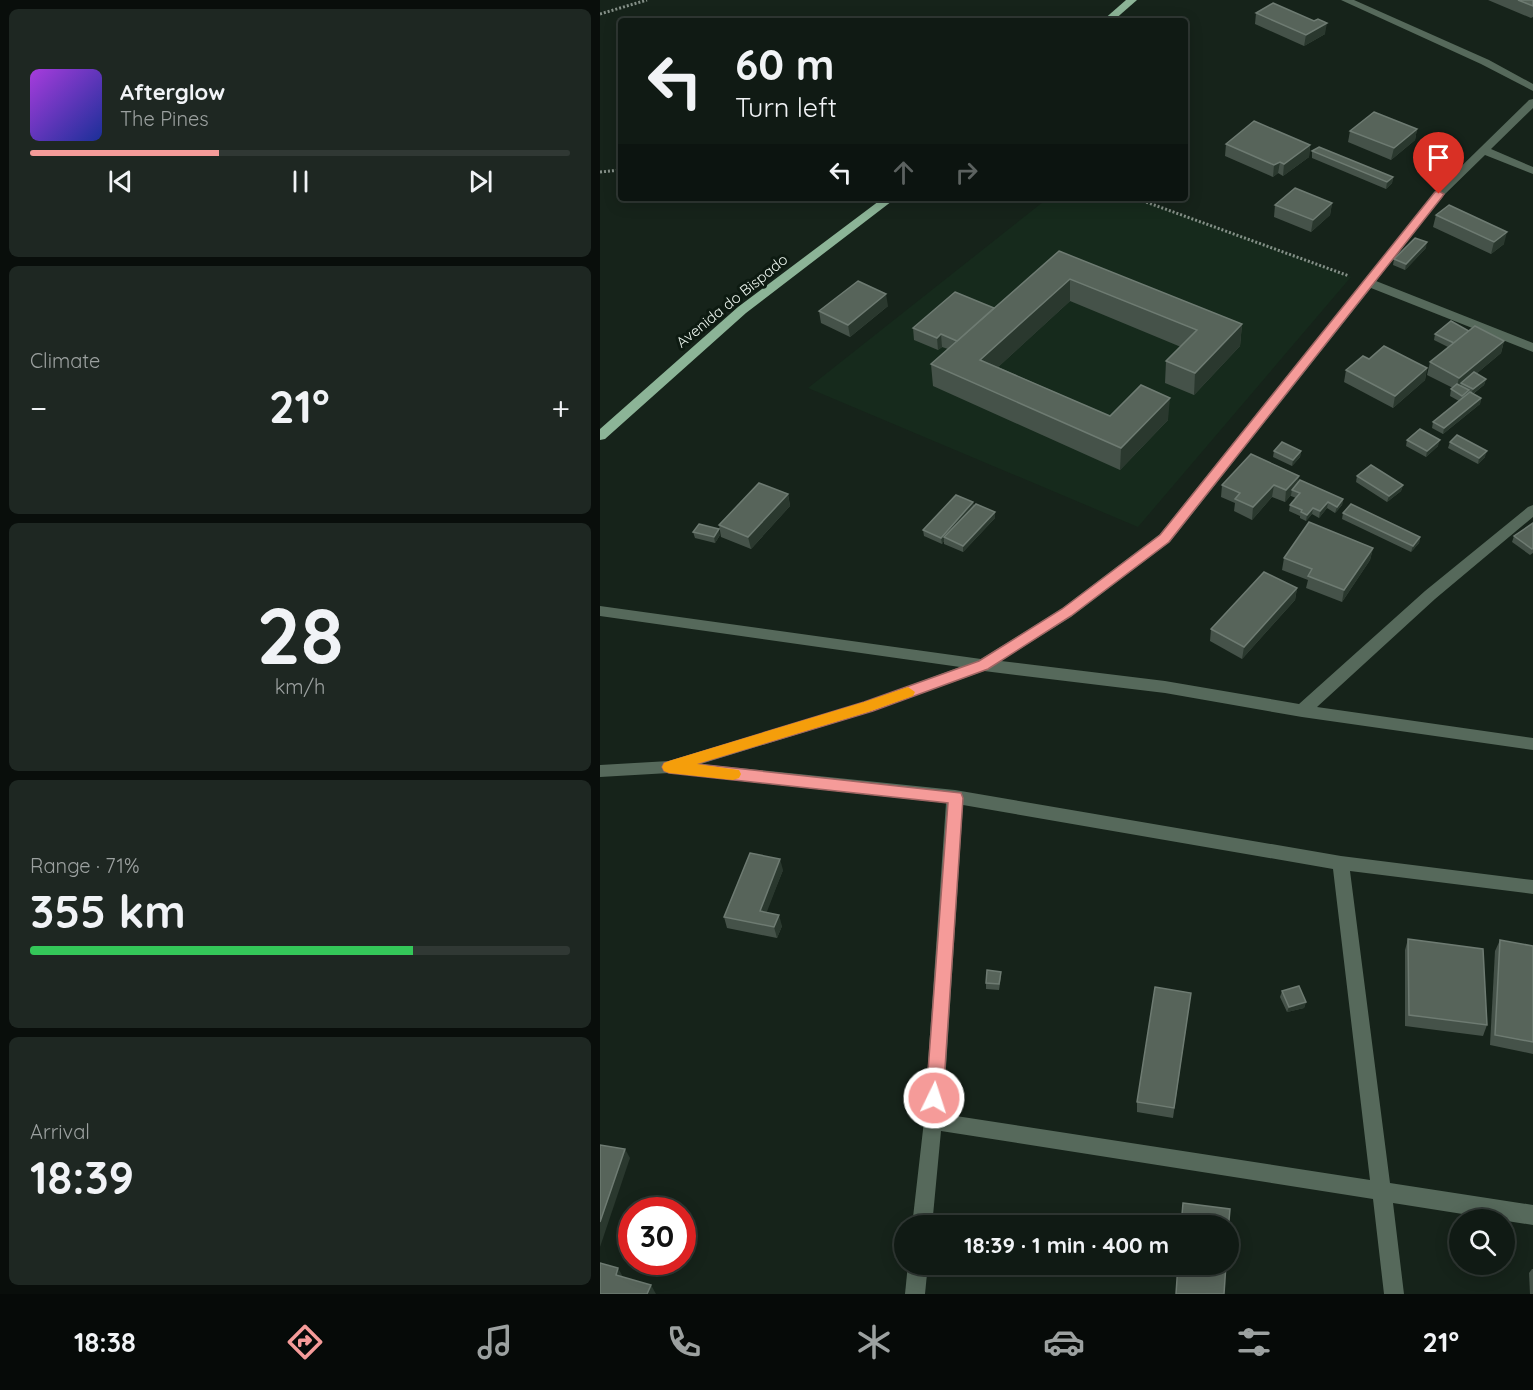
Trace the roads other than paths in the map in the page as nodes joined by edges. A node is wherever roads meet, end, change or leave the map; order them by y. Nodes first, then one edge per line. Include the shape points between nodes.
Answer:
1 (1132, 0) edge
2 (1346, 0) edge
3 (1111, 18) edge
4 (1533, 88) edge
5 (1533, 102) edge
6 (1484, 150) junction
7 (1533, 171) edge
8 (886, 201) edge
9 (1369, 283) junction
10 (1533, 348) edge
11 (600, 436) edge
12 (1533, 510) edge
13 (600, 611) edge
14 (983, 665) junction
15 (1302, 711) junction
16 (1533, 744) edge
17 (669, 767) junction
18 (600, 771) edge
19 (955, 798) junction
20 (1341, 863) junction
21 (1533, 887) edge
22 (933, 1120) junction
23 (1382, 1191) junction
24 (923, 1215) edge
25 (1533, 1215) edge
26 (917, 1275) edge
27 (915, 1294) edge
28 (1394, 1294) edge

1 - 3 main road
2 - 4 street via 1485,62
5 - 6 street
6 - 7 street
6 - 9 street via 1439,194
8 - 11 main road, Avenida do Bispado via 742,310
9 - 10 street
9 - 14 street via 1165,538 1066,613
12 - 15 street via 1430,595
13 - 14 street
14 - 15 street via 1165,687
14 - 17 street via 868,707
15 - 16 street
17 - 18 street
17 - 19 street
19 - 20 street
19 - 22 street
20 - 21 street
20 - 23 street
22 - 23 street
22 - 24 street
23 - 25 street
23 - 28 street
26 - 27 street

